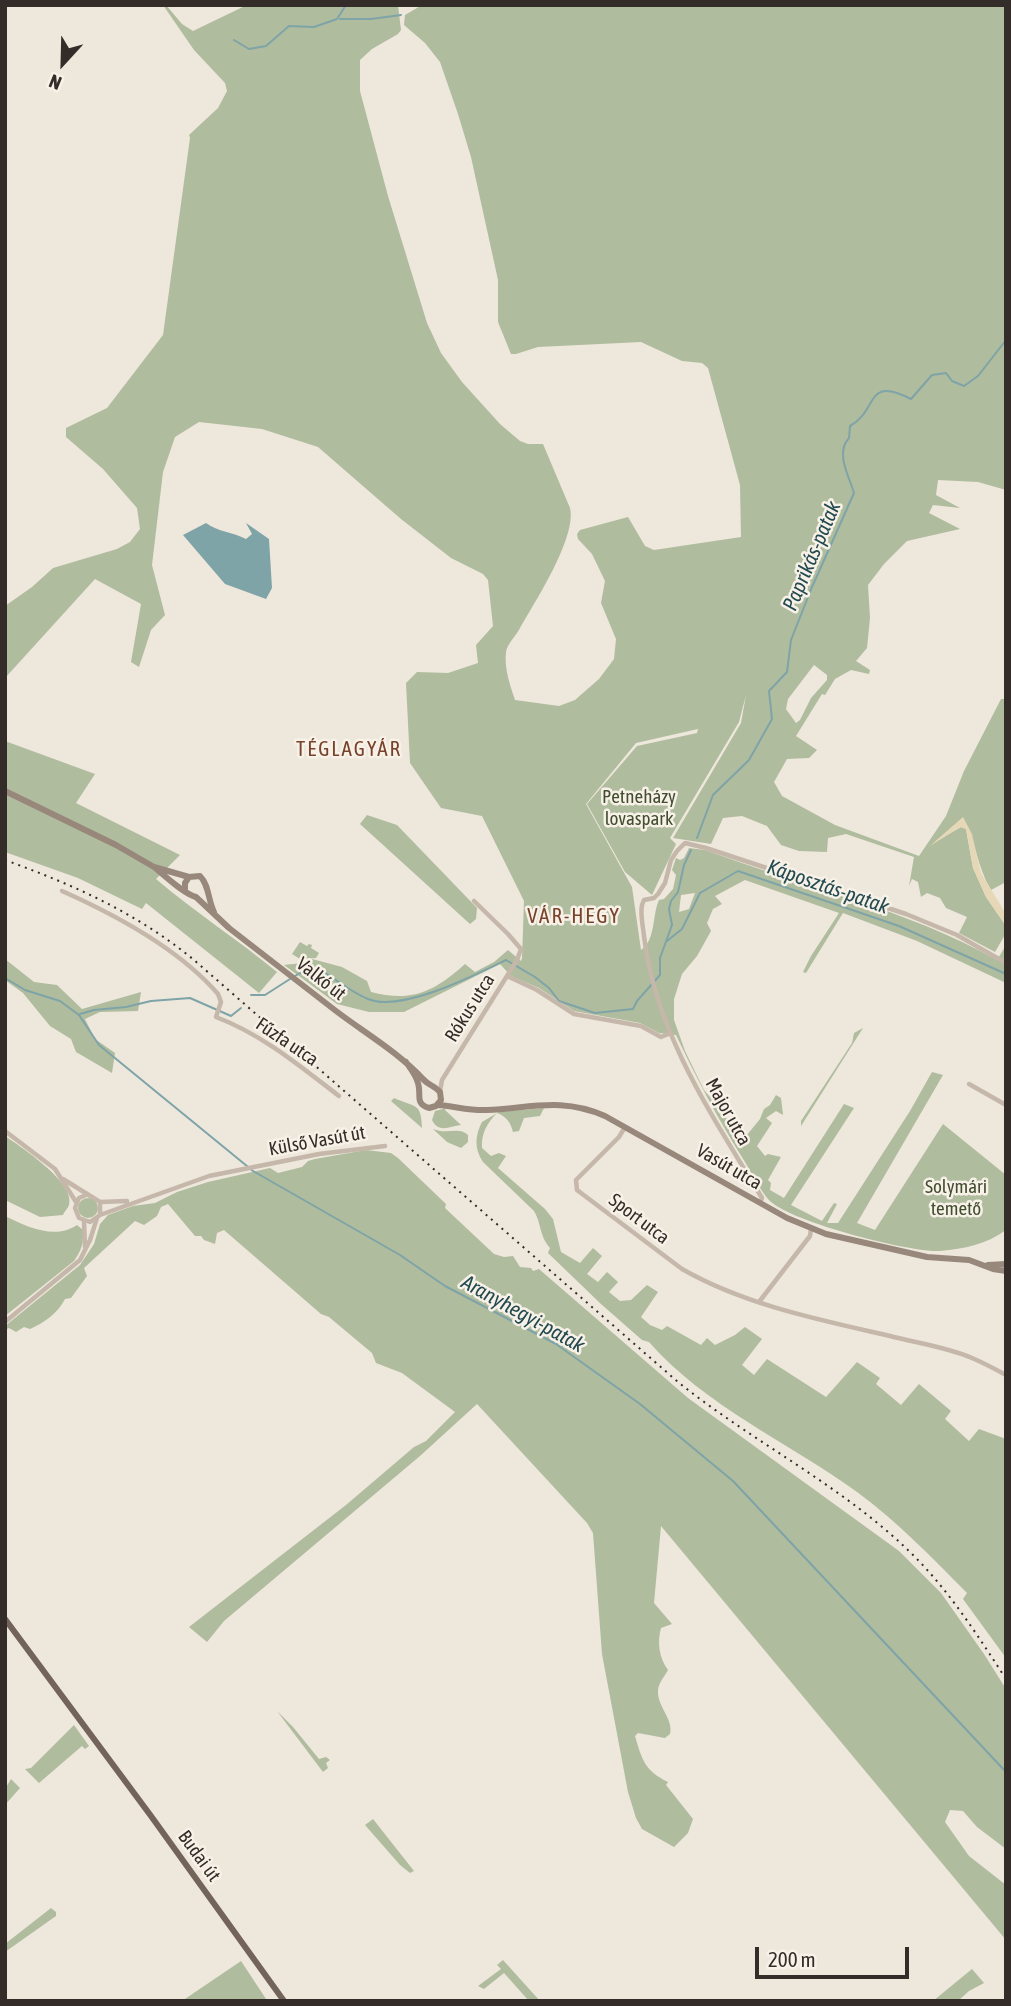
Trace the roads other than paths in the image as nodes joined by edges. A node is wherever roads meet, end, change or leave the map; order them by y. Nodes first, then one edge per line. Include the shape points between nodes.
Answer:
1 (5, 791) edge
2 (154, 867) junction
3 (190, 877) junction
4 (185, 889) junction
5 (206, 889) junction
6 (62, 891) dead end
7 (196, 897) junction
8 (474, 901) dead end
9 (219, 919) junction
10 (1006, 963) edge
11 (507, 976) junction
12 (671, 1033) junction
13 (406, 1062) junction
14 (442, 1080) junction
15 (969, 1084) dead end
16 (431, 1085) junction
17 (420, 1090) junction
18 (441, 1094) junction
19 (339, 1096) dead end
20 (438, 1105) junction
21 (1006, 1105) edge
22 (465, 1109) junction
23 (625, 1127) junction
24 (5, 1131) edge
25 (385, 1146) dead end
26 (63, 1179) junction
27 (86, 1195) junction
28 (133, 1201) junction
29 (76, 1202) junction
30 (100, 1202) junction
31 (760, 1203) junction
32 (99, 1217) junction
33 (84, 1221) junction
34 (811, 1229) junction
35 (84, 1255) junction
36 (978, 1263) junction
37 (1006, 1264) edge
38 (1006, 1271) edge
39 (759, 1302) junction
40 (5, 1322) edge
41 (1006, 1375) edge
42 (5, 1619) edge
43 (284, 2001) edge

1 - 2 street
2 - 3 street
2 - 4 street
3 - 4 street
3 - 5 street via 200,876
4 - 7 street
5 - 7 street
5 - 9 street
6 - 19 street, Fűzfa utca via 156,941 215,989 220,999 217,1015 270,1044
7 - 9 street, Valkó út
8 - 11 street, Rókus utca via 521,949
9 - 13 street, Valkó út
10 - 12 street, Major utca via 957,935 906,914 685,844 671,860 659,894 644,901 641,911 646,960
11 - 12 street via 574,1014 641,1026 660,1037
11 - 14 street, Rókus utca
12 - 31 street, Major utca via 717,1124 762,1198
13 - 16 street, Valkó út
13 - 17 street
14 - 16 street, Rókus utca
14 - 18 street, Rókus utca
15 - 21 street
16 - 17 street
16 - 18 street
17 - 20 street via 418,1098 424,1107
18 - 20 street
18 - 22 street
20 - 22 street, Vasút utca
22 - 23 street, Vasút utca via 574,1105
23 - 31 street, Vasút utca
23 - 39 street, Sport utca via 576,1180 577,1189 682,1269
24 - 26 street
25 - 28 street, Külső Vasút út via 254,1166
26 - 27 street
26 - 29 street
27 - 29 street
27 - 30 street
28 - 30 street, Külső Vasút út
28 - 32 street, Külső Vasút út
29 - 33 street via 76,1214
30 - 32 street
31 - 34 street, Vasút utca
32 - 33 street
32 - 35 street
33 - 35 street
34 - 36 street, Vasút utca via 920,1255
34 - 39 street
35 - 40 street
36 - 37 street, Vasút utca
36 - 38 street, Vasút utca
39 - 41 street, Sport utca via 971,1357
42 - 43 main road, Budai út

